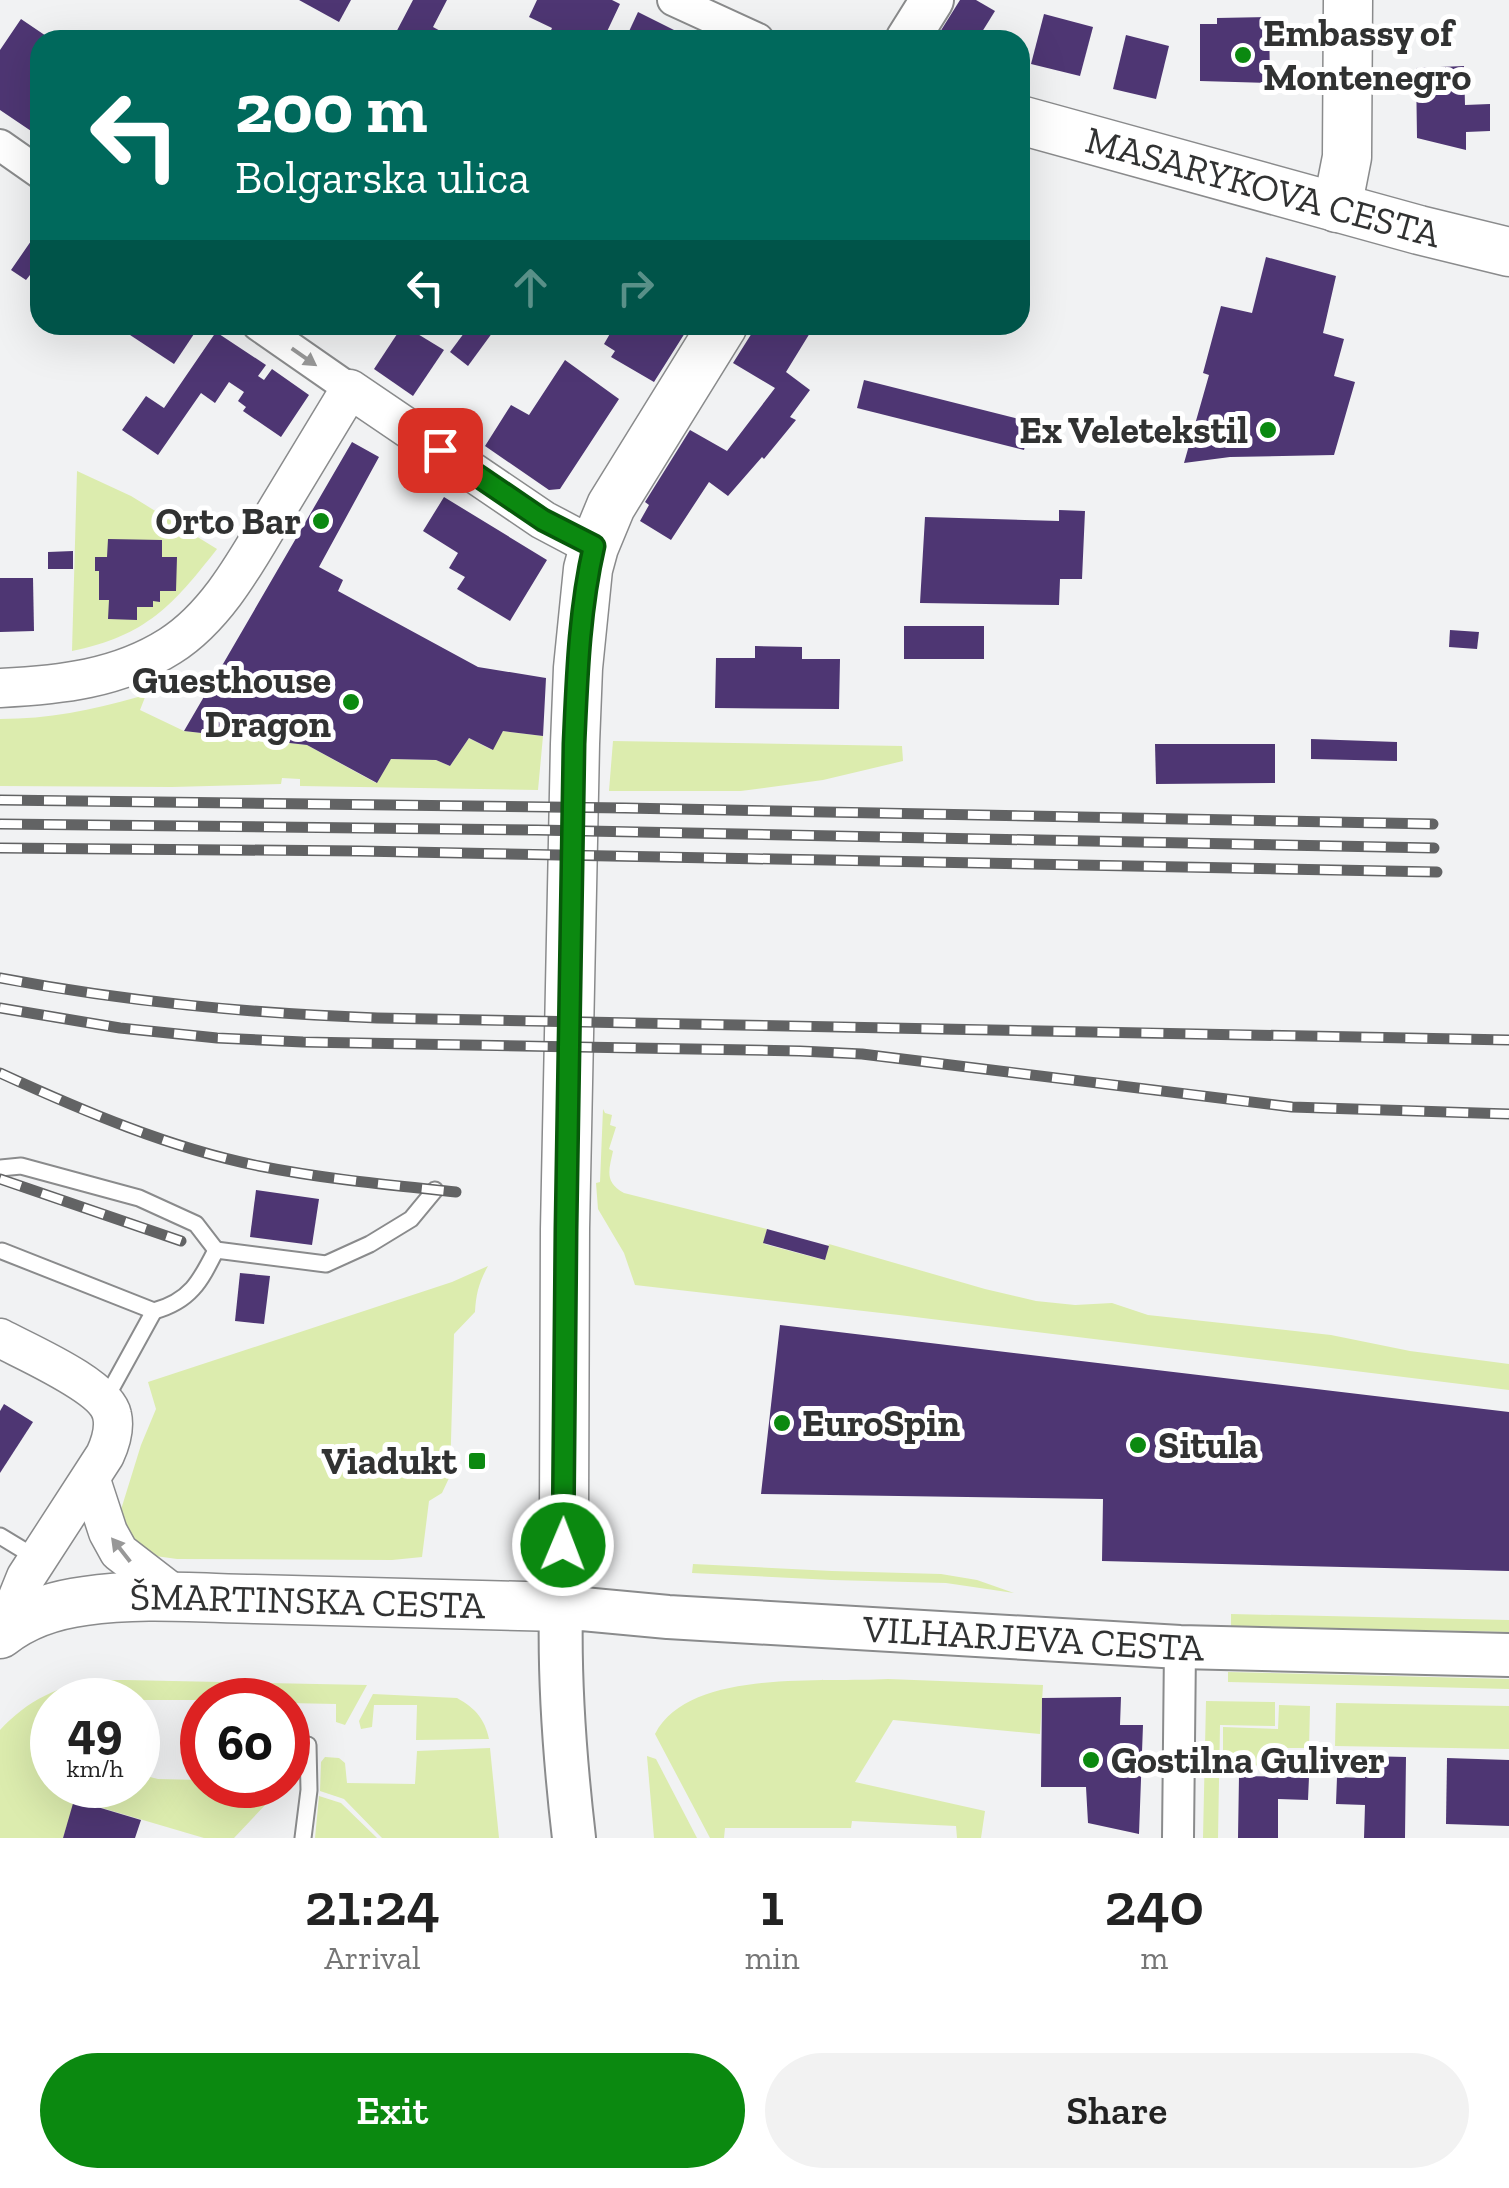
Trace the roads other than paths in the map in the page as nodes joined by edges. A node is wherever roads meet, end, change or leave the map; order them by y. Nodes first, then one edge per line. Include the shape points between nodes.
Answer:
1 (674, 0) edge
2 (932, 0) edge
3 (1348, 0) edge
4 (739, 30) edge
5 (913, 30) edge
6 (1030, 123) edge
7 (0, 145) edge
8 (30, 166) edge
9 (1337, 208) junction
10 (1509, 252) edge
11 (272, 335) edge
12 (717, 335) edge
13 (350, 389) junction
14 (594, 546) junction
15 (0, 688) edge
16 (0, 1168) edge
17 (434, 1190) dead end
18 (216, 1250) junction
19 (2, 1251) edge
20 (154, 1311) junction
21 (0, 1338) edge
22 (104, 1400) junction
23 (91, 1480) junction
24 (0, 1536) edge
25 (38, 1560) junction
26 (180, 1598) junction
27 (561, 1607) junction
28 (2, 1632) edge
29 (1180, 1647) junction
30 (1509, 1655) edge
31 (306, 1808) edge
32 (302, 1838) edge
33 (574, 1838) edge
34 (1178, 1838) edge

1 - 4 street
2 - 5 main road
3 - 9 main road via 1347,156
6 - 9 main road, MASARYKOVA CESTA
7 - 8 street
9 - 10 main road, MASARYKOVA CESTA
11 -> 13 street
12 - 14 main road via 610,506
13 - 14 street via 543,520
13 - 15 street via 229,585 187,633 160,652 95,678
14 - 27 main road via 574,744
16 - 18 lane via 22,1166 139,1198 196,1224
17 - 18 lane via 411,1220 326,1264
18 - 20 lane via 190,1294
19 - 20 lane
20 - 22 lane
21 - 22 street
22 - 23 street via 112,1416 110,1442
23 - 25 street
26 -> 23 street via 119,1552
24 - 25 lane
25 - 28 street
26 - 27 main road, ŠMARTINSKA CESTA
26 - 28 main road, ŠMARTINSKA CESTA via 86,1601 40,1612
27 - 29 main road, VILHARJEVA CESTA
27 - 33 main road via 561,1718
29 - 30 main road, VILHARJEVA CESTA
29 - 34 street
31 - 32 lane

